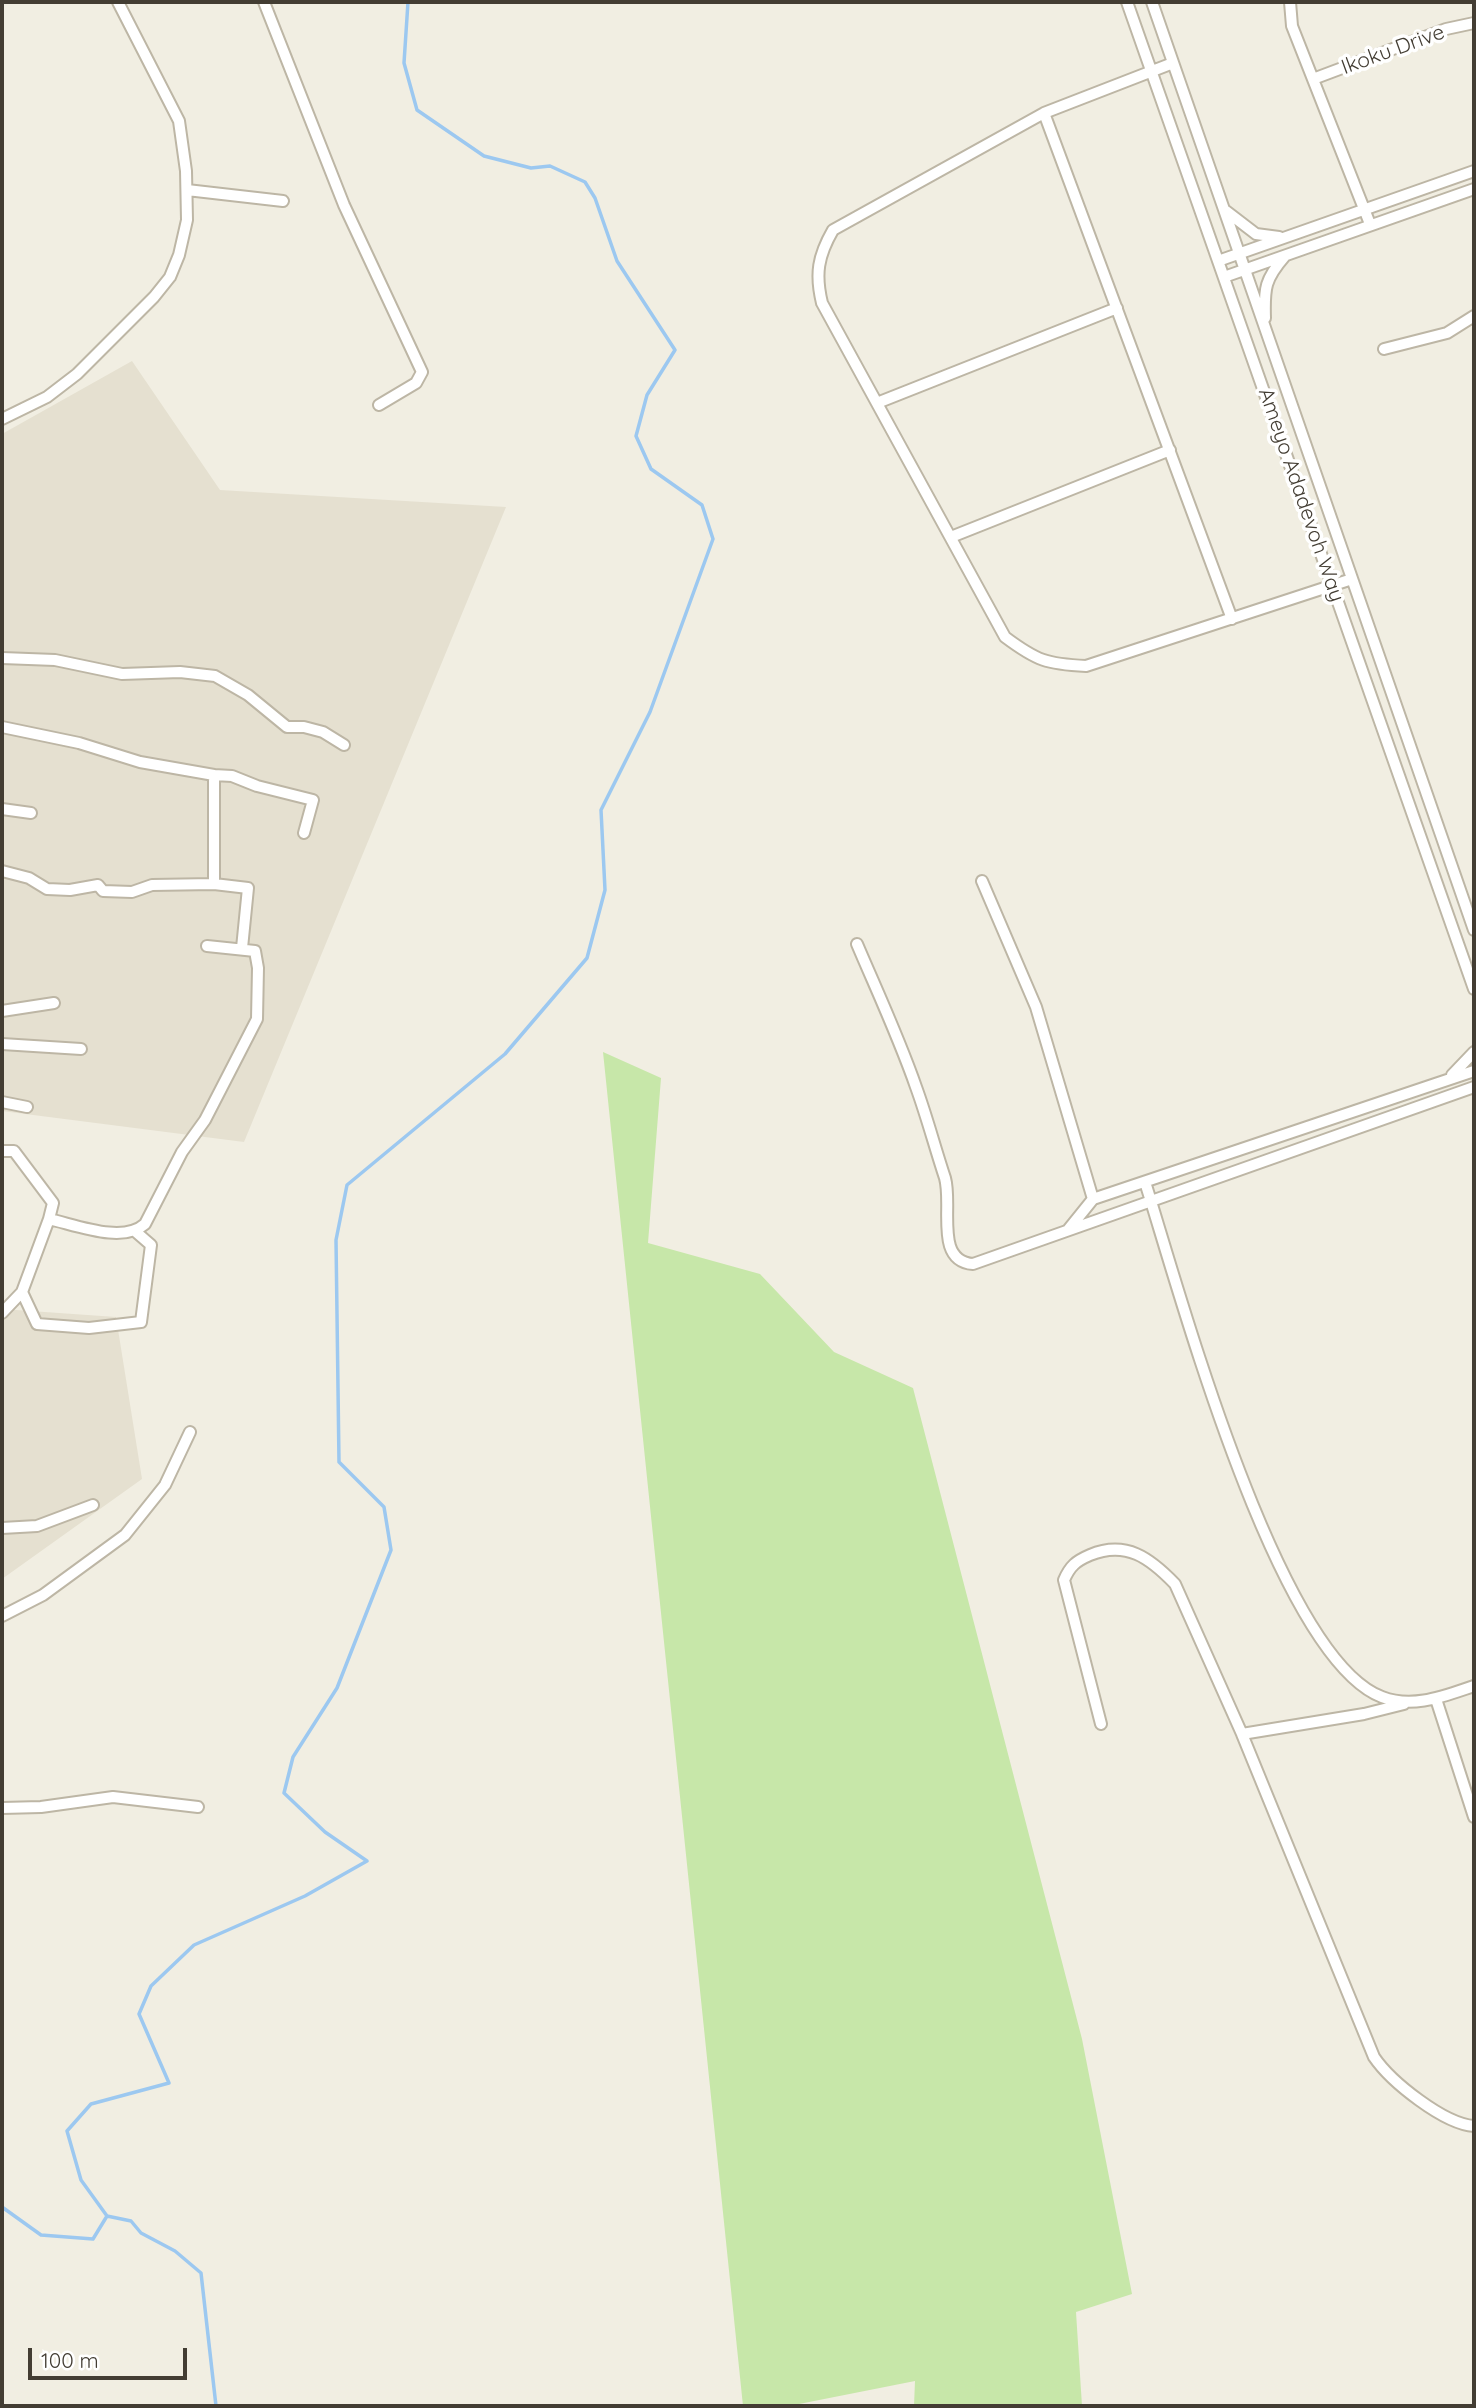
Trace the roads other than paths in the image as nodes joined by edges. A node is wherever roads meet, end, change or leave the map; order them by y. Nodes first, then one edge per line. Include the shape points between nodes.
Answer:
1 (118, 2) edge
2 (264, 2) edge
3 (1127, 2) edge
4 (1152, 2) edge
5 (1290, 2) edge
6 (1474, 23) edge
7 (1173, 63) junction
8 (1152, 72) junction
9 (1313, 79) junction
10 (1044, 113) junction
11 (1474, 171) edge
12 (1474, 189) edge
13 (187, 190) junction
14 (283, 201) dead end
15 (1364, 208) junction
16 (1224, 209) junction
17 (1370, 224) junction
18 (1282, 238) junction
19 (1239, 253) junction
20 (1286, 255) junction
21 (1218, 261) junction
22 (1245, 270) junction
23 (1224, 277) junction
24 (1117, 308) junction
25 (1474, 316) edge
26 (1265, 327) junction
27 (1384, 349) dead end
28 (877, 402) junction
29 (379, 405) dead end
30 (2, 419) edge
31 (1170, 450) junction
32 (951, 537) junction
33 (1352, 579) junction
34 (1332, 586) junction
35 (1232, 618) junction
36 (2, 658) edge
37 (2, 727) edge
38 (344, 745) dead end
39 (215, 775) junction
40 (2, 809) edge
41 (31, 813) dead end
42 (304, 833) dead end
43 (2, 871) edge
44 (982, 881) dead end
45 (214, 884) junction
46 (1474, 930) edge
47 (857, 944) dead end
48 (207, 946) dead end
49 (242, 948) junction
50 (1474, 989) edge
51 (54, 1003) dead end
52 (2, 1011) edge
53 (2, 1044) edge
54 (81, 1049) dead end
55 (1474, 1052) edge
56 (1474, 1071) edge
57 (1447, 1080) junction
58 (1474, 1087) edge
59 (1453, 1095) junction
60 (1474, 1096) edge
61 (2, 1102) edge
62 (27, 1107) dead end
63 (2, 1152) edge
64 (1145, 1182) junction
65 (1093, 1199) junction
66 (1150, 1200) junction
67 (49, 1219) junction
68 (1066, 1231) junction
69 (136, 1232) junction
70 (22, 1292) junction
71 (2, 1313) edge
72 (190, 1433) dead end
73 (93, 1505) dead end
74 (2, 1528) edge
75 (2, 1616) edge
76 (1474, 1686) edge
77 (1436, 1699) junction
78 (1409, 1702) junction
79 (1101, 1724) dead end
80 (1242, 1734) junction
81 (198, 1807) dead end
82 (2, 1808) edge
83 (1474, 1817) edge
84 (1474, 2126) edge

1 - 13 street via 179,121
2 - 29 street via 344,205 422,372 416,383
3 - 8 street, Ameyo Adadevoh Way
4 - 7 street, Ameyo Adadevoh Way
5 - 9 street via 1292,26
6 - 9 street, Ikoku Drive via 1446,29
7 - 8 street
7 - 16 street, Ameyo Adadevoh Way
8 - 10 street
8 - 21 street, Ameyo Adadevoh Way
9 - 15 street
10 - 24 street
10 - 28 street via 833,230 820,253 816,278 822,303
11 - 15 street
12 - 17 street
13 - 14 street
13 - 30 street via 187,220 170,277 78,374 47,397
15 - 17 street
15 - 18 street
16 - 18 street via 1256,234
16 - 19 street, Ameyo Adadevoh Way
17 - 20 street
18 - 19 street
19 - 21 street
19 - 22 street, Ameyo Adadevoh Way
20 - 22 street
20 - 26 street via 1264,288
21 - 23 street, Ameyo Adadevoh Way
22 - 23 street
22 - 26 street, Ameyo Adadevoh Way
23 - 34 street, Ameyo Adadevoh Way
24 - 28 street
24 - 31 street
25 - 27 street via 1447,333
26 - 33 street, Ameyo Adadevoh Way
28 - 32 street
31 - 32 street
31 - 35 street
32 - 35 street via 1005,636 1033,658 1086,666
33 - 34 street
33 - 46 street, Ameyo Adadevoh Way
34 - 35 street
34 - 50 street, Ameyo Adadevoh Way
36 - 38 street via 55,660 121,674 215,676 287,727 304,727
37 - 39 street via 141,762
39 - 42 street via 313,800
39 - 45 street
40 - 41 street
43 - 45 street via 29,878 47,889 97,885 103,891 132,892 152,885
44 - 65 street via 1036,1007
45 - 49 street via 248,888
47 - 68 street via 916,1087 949,1194 947,1234 955,1257 973,1264
48 - 49 street
49 - 69 street via 255,951 257,1019 205,1120
51 - 52 street
53 - 54 street
55 - 57 street
56 - 57 street
57 - 64 street
58 - 59 street
59 - 60 street
59 - 66 street
61 - 62 street
63 - 67 street via 14,1151 40,1183 53,1203
64 - 65 street
64 - 66 street
65 - 68 street
66 - 68 street
66 - 78 street via 1227,1443 1281,1567 1332,1656 1361,1685 1382,1697
67 - 69 street via 123,1234
67 - 70 street
69 - 70 street via 151,1245 141,1322 89,1328 37,1324
70 - 71 street
72 - 75 street via 165,1485 125,1535 43,1595
73 - 74 street via 37,1526
76 - 77 street
77 - 78 street
77 - 83 street
78 - 80 street
79 - 80 street via 1064,1580 1076,1560 1107,1548 1130,1549 1175,1584
80 - 84 street via 1374,2057 1382,2069 1449,2121
81 - 82 street via 113,1797

